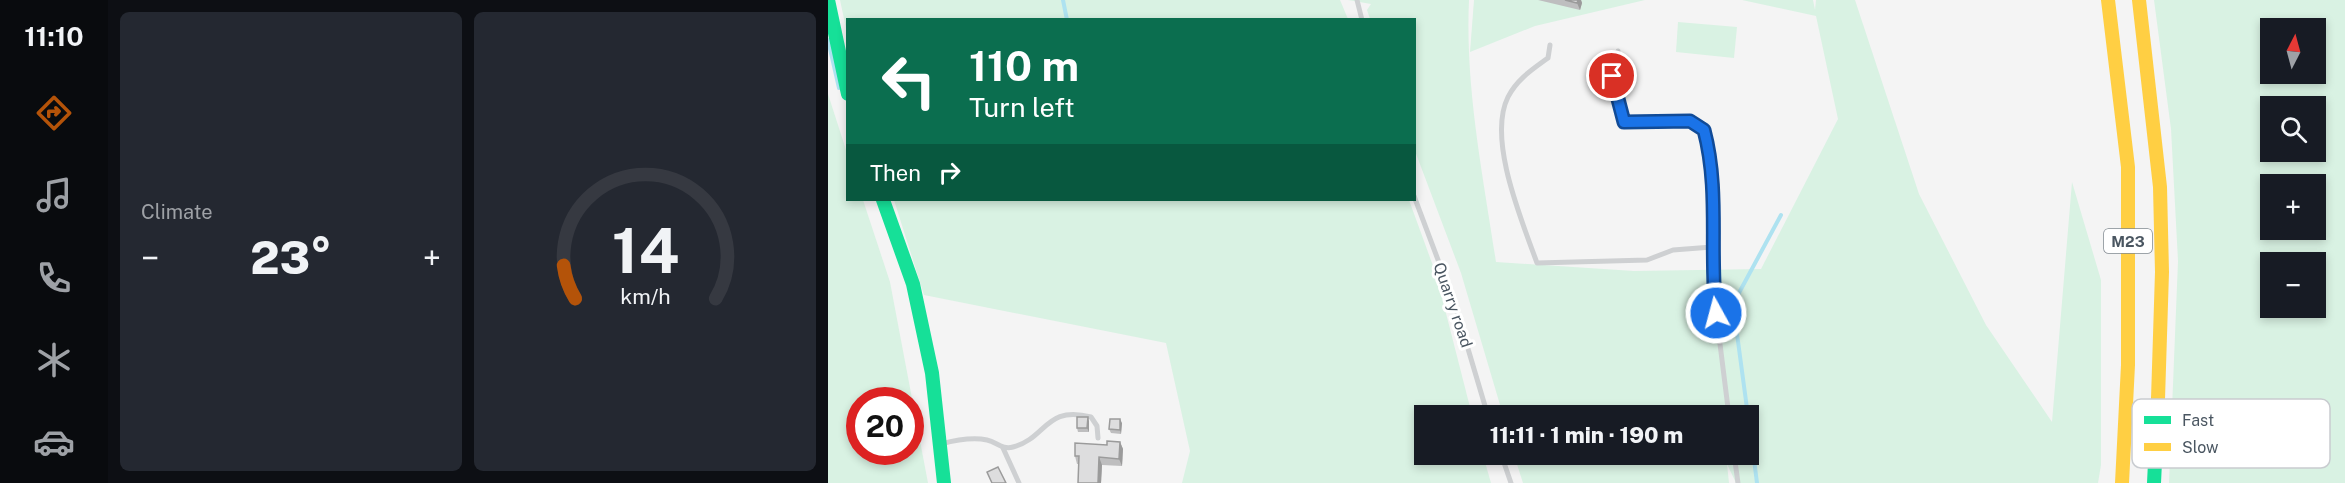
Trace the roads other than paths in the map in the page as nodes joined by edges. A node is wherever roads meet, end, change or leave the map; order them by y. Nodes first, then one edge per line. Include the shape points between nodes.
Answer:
1 (828, 0) edge
2 (1357, 0) edge
3 (2108, 0) edge
4 (2139, 0) edge
5 (1362, 18) edge
6 (1550, 45) dead end
7 (1618, 51) dead end
8 (846, 85) edge
9 (883, 201) edge
10 (1416, 201) edge
11 (1712, 247) junction
12 (2159, 399) edge
13 (1485, 405) edge
14 (1728, 405) edge
15 (1098, 438) dead end
16 (940, 445) junction
17 (1004, 448) junction
18 (1505, 465) edge
19 (1736, 465) edge
20 (2155, 468) edge
21 (944, 483) edge
22 (1018, 483) edge
23 (1511, 483) edge
24 (1738, 483) edge
25 (2122, 483) edge
26 (2154, 483) edge

1 - 8 main road
2 - 5 lane
3 - 25 main road, M23 via 2128,167 2128,365
4 - 12 main road, M23 via 2157,146 2161,255
6 - 11 lane via 1548,58 1521,78 1508,98 1501,127 1521,218 1537,262 1647,260 1672,250
7 - 11 lane via 1612,76 1624,122 1690,121 1704,130 1712,161
9 - 16 main road via 913,284 932,373
10 - 13 lane, Quarry road via 1455,305
11 - 14 lane via 1711,272
15 - 17 lane via 1091,417 1071,414 1057,417 1019,445
16 - 17 lane via 957,440 988,440
16 - 21 main road
17 - 22 lane
18 - 23 lane
19 - 24 lane
20 - 26 main road, M23

